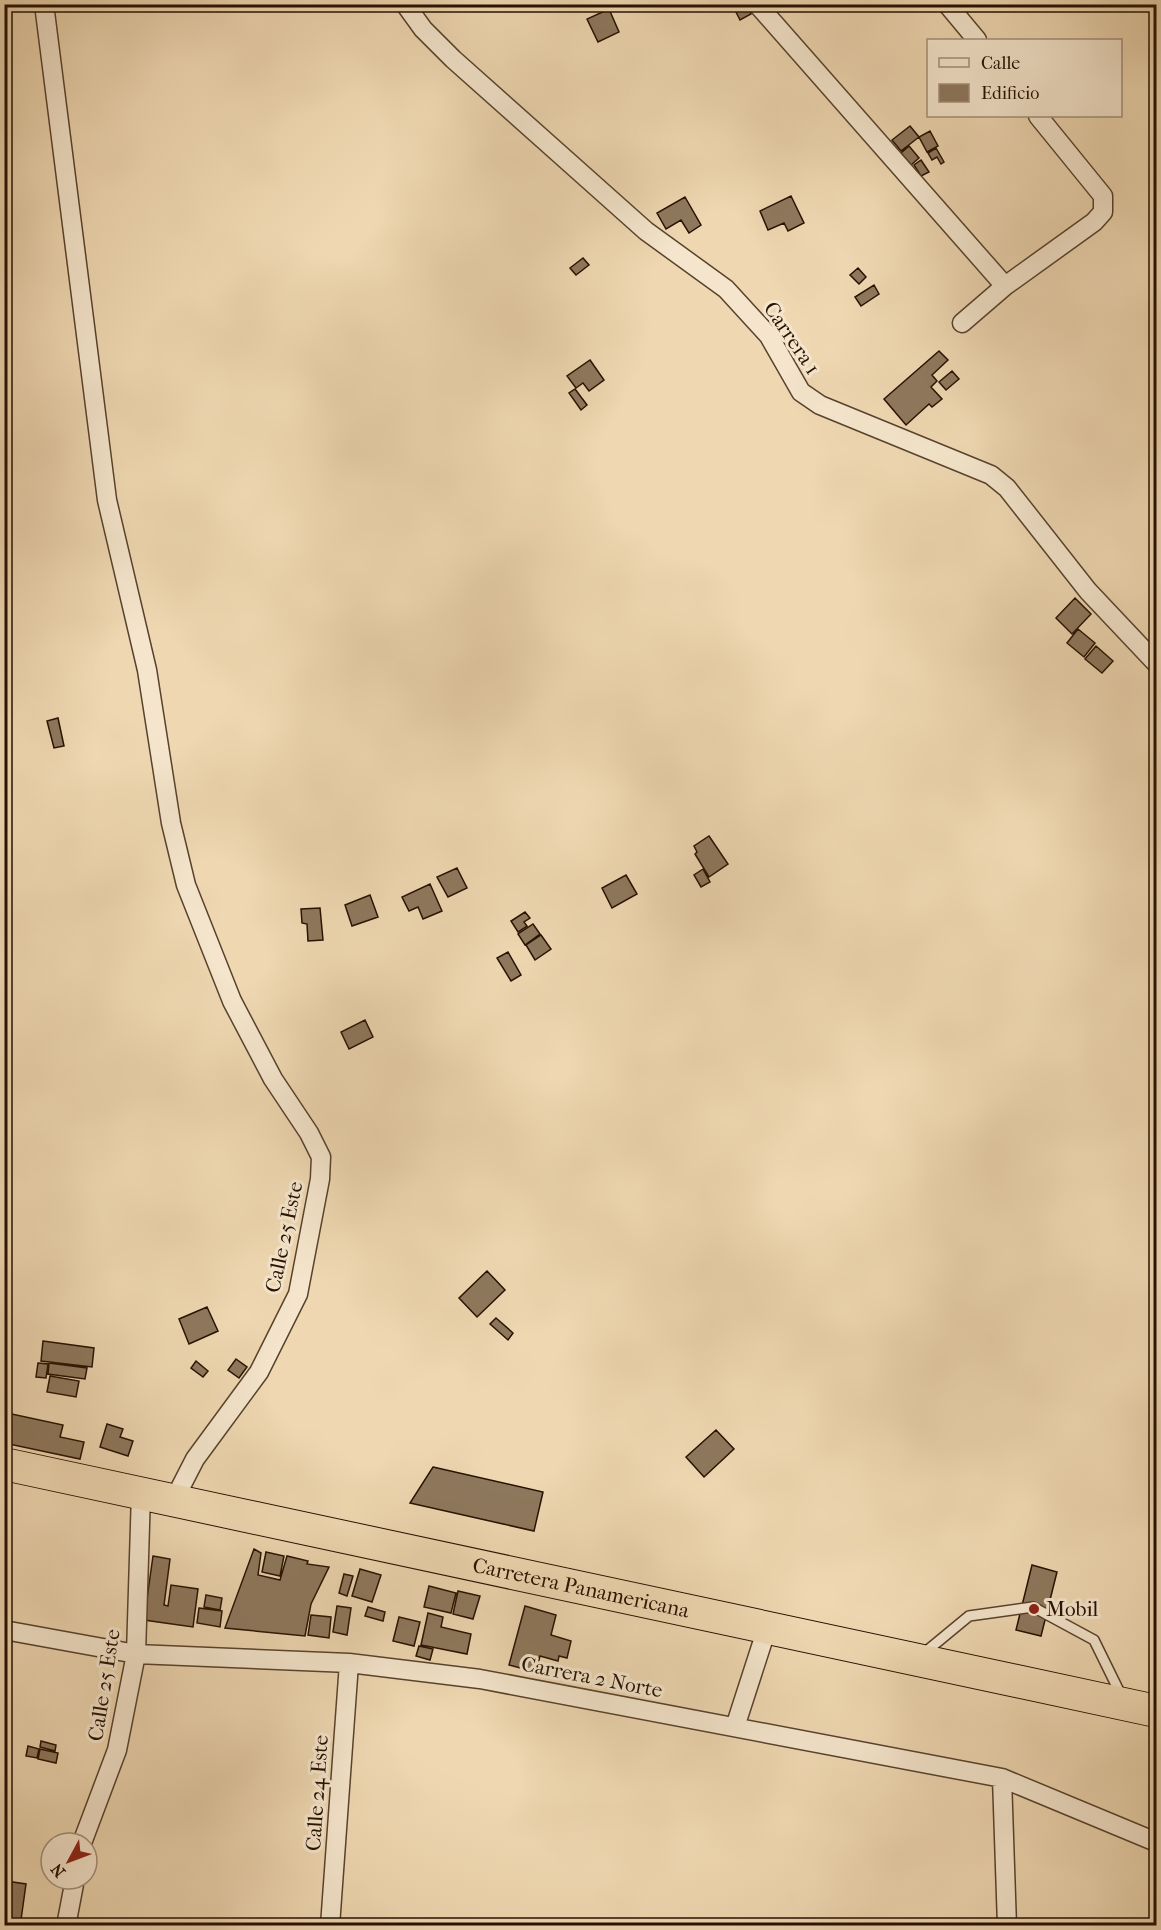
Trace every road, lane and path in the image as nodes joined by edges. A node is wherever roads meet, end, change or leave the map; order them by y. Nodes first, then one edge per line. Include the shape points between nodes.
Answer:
1 (44, 4) edge
2 (405, 4) edge
3 (757, 4) edge
4 (947, 4) edge
5 (975, 39) edge
6 (1039, 117) edge
7 (1005, 286) junction
8 (962, 323) dead end
9 (1156, 663) edge
10 (4, 1464) edge
11 (141, 1493) junction
12 (174, 1500) junction
13 (767, 1628) junction
14 (4, 1630) edge
15 (136, 1654) junction
16 (916, 1659) junction
17 (349, 1663) junction
18 (1126, 1704) junction
19 (1156, 1711) edge
20 (735, 1727) junction
21 (1002, 1778) junction
22 (87, 1831) edge
23 (1156, 1842) edge
24 (73, 1891) edge
25 (66, 1926) edge
26 (330, 1926) edge
27 (1007, 1926) edge

1 - 12 street, Calle 25 Este via 106,500 147,670 186,885 232,1001 273,1079 321,1157 298,1294 260,1372 195,1459
2 - 9 street, Carrera 1 via 453,59 646,231 726,289 753,315 801,392 820,405 991,476 1006,488 1088,591
3 - 7 street
4 - 5 street
6 - 7 street via 1103,196 1104,212
7 - 8 street
10 - 11 highway, Carretera Panamericana
11 - 12 highway, Carretera Panamericana
11 - 15 street, Calle 25 Este
12 - 13 highway, Carretera Panamericana
13 - 16 highway, Carretera Panamericana
13 - 20 street
14 - 15 street, Carrera 2 Norte
15 - 17 street, Carrera 2 Norte
15 - 22 street, Calle 25 Este via 117,1750
16 - 18 highway, Carretera Panamericana
16 - 18 lane via 969,1616 1033,1607 1094,1640
17 - 20 street, Carrera 2 Norte via 480,1679
17 - 26 street, Calle 24 Este
18 - 19 highway, Carretera Panamericana
20 - 21 street, Carrera 2 Norte
21 - 23 street, Carrera 2 Norte
21 - 27 street
24 - 25 street

